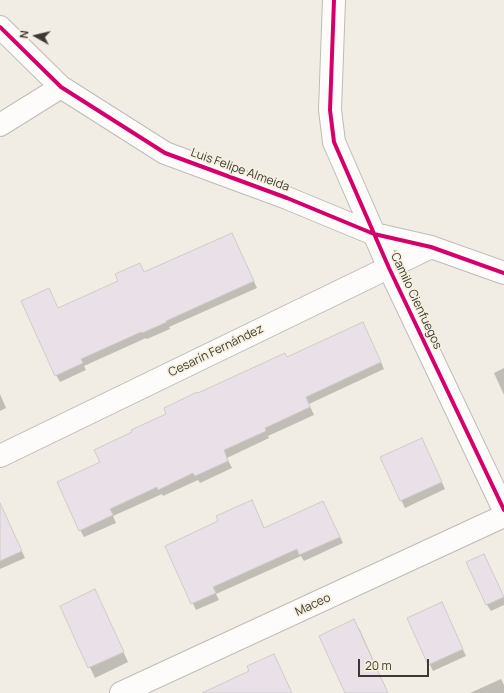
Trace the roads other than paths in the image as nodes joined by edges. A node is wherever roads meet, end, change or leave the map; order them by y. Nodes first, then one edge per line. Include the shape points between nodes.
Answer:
1 (334, 0) edge
2 (0, 27) edge
3 (60, 87) junction
4 (0, 125) edge
5 (374, 234) junction
6 (431, 247) junction
7 (389, 268) junction
8 (504, 273) edge
9 (0, 456) edge
10 (504, 510) edge
11 (504, 516) edge
12 (121, 693) edge

1 - 5 street, Camilo Cienfuegos via 330,110 334,142
2 - 3 street, Luis Felipe Almeida
3 - 4 street
3 - 5 street, Luis Felipe Almeida via 165,153 287,198
5 - 6 street, Luis Felipe Almeida
5 - 7 street, Camilo Cienfuegos
6 - 7 street, Cesarín Fernández
6 - 8 street, Luis Felipe Almeida
7 - 9 street, Cesarín Fernández
7 - 10 street, Camilo Cienfuegos
11 - 12 street, Maceo

